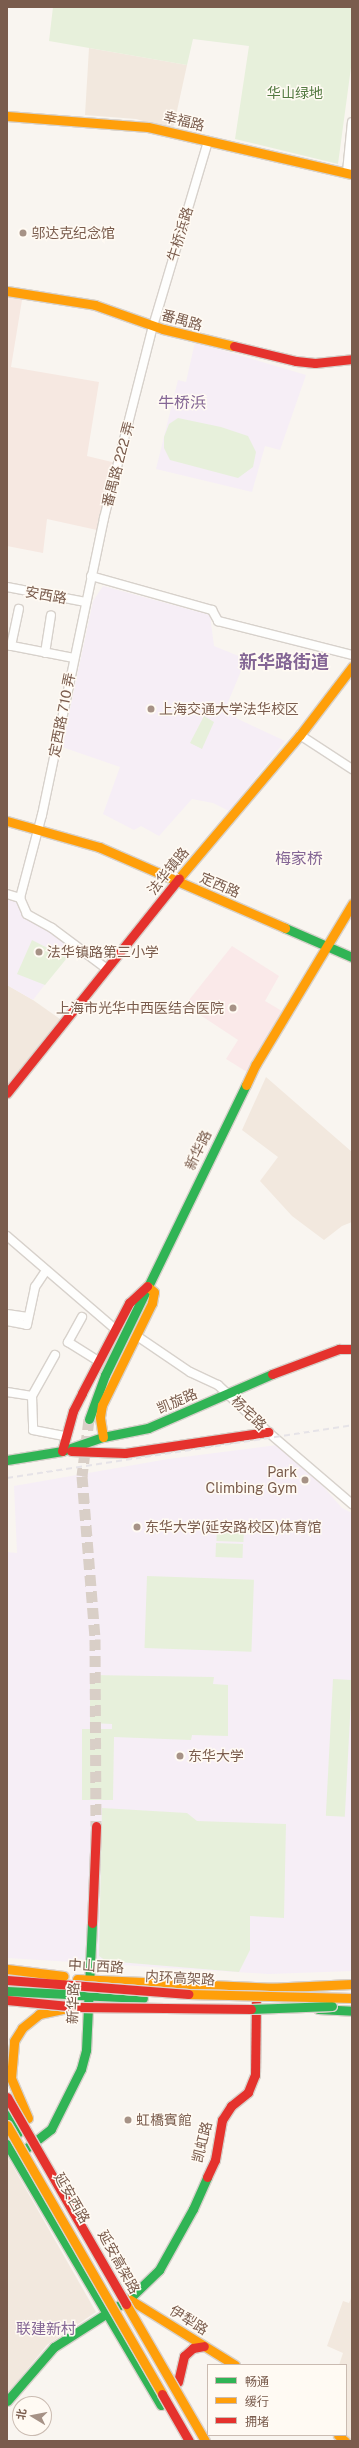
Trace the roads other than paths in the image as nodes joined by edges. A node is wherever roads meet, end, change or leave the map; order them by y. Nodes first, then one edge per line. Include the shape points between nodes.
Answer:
1 (7, 116) edge
2 (352, 122) edge
3 (208, 141) junction
4 (349, 173) edge
5 (7, 291) edge
6 (153, 326) junction
7 (352, 359) edge
8 (91, 576) junction
9 (7, 587) edge
10 (86, 602) junction
11 (20, 609) dead end
12 (51, 615) dead end
13 (9, 646) edge
14 (46, 653) junction
15 (352, 655) edge
16 (74, 658) junction
17 (352, 667) edge
18 (300, 735) junction
19 (352, 769) edge
20 (7, 821) edge
21 (38, 828) junction
22 (177, 881) junction
23 (7, 894) edge
24 (20, 898) junction
25 (352, 904) edge
26 (327, 946) junction
27 (352, 957) edge
28 (107, 969) junction
29 (7, 1093) edge
30 (7, 1236) edge
31 (45, 1272) junction
32 (147, 1286) junction
33 (7, 1314) edge
34 (28, 1317) junction
35 (82, 1317) dead end
36 (7, 1321) edge
37 (114, 1329) junction
38 (137, 1336) junction
39 (352, 1349) edge
40 (56, 1355) dead end
41 (98, 1361) junction
42 (7, 1392) edge
43 (229, 1394) junction
44 (32, 1396) junction
45 (89, 1419) tunnel mouth
46 (268, 1432) junction
47 (65, 1436) junction
48 (103, 1437) junction
49 (62, 1451) junction
50 (7, 1460) edge
51 (352, 1504) edge
52 (96, 1826) tunnel mouth
53 (7, 1964) edge
54 (7, 1969) edge
55 (7, 1974) edge
56 (7, 1980) edge
57 (88, 1980) junction
58 (352, 1984) edge
59 (268, 1988) junction
60 (352, 1990) edge
61 (7, 1992) edge
62 (163, 1992) junction
63 (87, 1995) junction
64 (352, 1998) edge
65 (7, 2000) edge
66 (352, 2002) edge
67 (256, 2003) junction
68 (79, 2006) junction
69 (352, 2006) edge
70 (352, 2011) edge
71 (7, 2083) edge
72 (7, 2086) edge
73 (7, 2097) edge
74 (7, 2115) edge
75 (28, 2118) junction
76 (7, 2121) edge
77 (7, 2125) edge
78 (39, 2139) junction
79 (7, 2144) edge
80 (25, 2148) junction
81 (14, 2156) junction
82 (101, 2257) junction
83 (129, 2299) junction
84 (116, 2306) junction
85 (106, 2313) junction
86 (204, 2346) junction
87 (233, 2364) edge
88 (178, 2382) junction
89 (7, 2401) edge
90 (182, 2441) edge
91 (188, 2441) edge
92 (195, 2441) edge
93 (205, 2441) edge
94 (209, 2441) edge

1 - 3 main road, 幸福路 via 143,126
2 - 4 street
3 - 4 main road, 幸福路
3 - 6 street, 牛桥浜路
5 - 6 main road, 番禺路 via 95,305
6 - 7 main road, 番禺路 via 296,361 315,364
6 - 8 street, 番禺路 222 弄
8 - 10 street, 番禺路 222 弄
8 - 15 street via 212,610 218,621
9 - 10 street, 安西路
10 - 16 street, 定西路 710 弄
11 - 13 street
12 - 14 street
13 - 14 street
14 - 16 street
16 - 21 street, 定西路 710 弄
17 - 18 main road, 法华镇路
18 - 19 street
18 - 22 main road, 法华镇路
20 - 21 main road, 定西路
21 - 22 main road, 定西路 via 99,847
21 - 24 street, 定西路 710 弄
22 - 26 main road, 定西路
22 - 28 main road, 法华镇路
23 - 24 street
24 - 28 street via 28,914 52,928
25 - 26 main road, 新华路
26 - 27 main road, 定西路
26 - 32 main road, 新华路 via 256,1064 175,1235
28 - 29 main road, 法华镇路
30 - 31 street
31 - 34 street via 35,1287
31 - 37 street
32 - 37 main road via 132,1298
32 - 38 main road via 154,1292 154,1296
32 - 45 main road, 新华路 via 129,1330 105,1375
33 - 34 street
34 - 36 street via 27,1325
35 - 41 street via 68,1342
37 - 41 main road
38 - 43 street, 杨宅路 via 190,1372 218,1385
38 - 48 main road via 102,1405 100,1417
39 - 43 main road, 凯旋路 via 339,1349 308,1359
40 - 44 street
41 - 47 main road via 73,1411
42 - 44 street
43 - 46 street, 杨宅路
43 - 48 main road, 凯旋路 via 148,1428
44 - 47 street via 33,1430
46 - 49 main road via 125,1453
46 - 51 street, 杨宅路
47 - 49 main road
48 - 49 main road, 凯旋路
49 - 50 main road, 凯旋路
52 - 57 main road, 新华路
53 - 57 main road via 58,1968
54 - 62 main road, bridge via 105,1979
55 - 57 main road, 中山西路
56 - 62 main road, 内环高架路, bridge
57 - 59 main road, 中山西路
57 - 63 main road, 新华路
58 - 59 main road
59 - 60 main road, 中山西路
61 - 63 main road, 中山西路
61 - 69 main road, 内环高架路, bridge via 178,2001
62 - 64 main road, 内环高架路, bridge
63 - 67 main road, 中山西路
63 - 78 main road, 新华路 via 86,2050 81,2069 60,2115 51,2129
65 - 68 main road, bridge
66 - 67 main road, 中山西路
67 - 70 main road
67 - 83 main road, 凯虹路 via 255,2075 248,2092 231,2106 222,2120 215,2160 193,2209 159,2270
68 - 69 main road, bridge via 240,2010
68 - 75 main road, bridge via 39,2014 22,2028 14,2041 11,2078
71 - 75 main road
72 - 78 main road
73 - 82 main road, 延安高架路, bridge
74 - 80 main road, 延安西路
75 - 82 main road, bridge
76 - 80 main road, 延安西路
77 - 91 main road, 延安高架路, bridge
78 - 80 main road, 新华路
78 - 83 main road
79 - 81 main road, 延安西路
80 - 81 main road, 新华路
80 - 84 main road, 延安西路
81 - 85 main road, 延安西路
82 - 93 main road, 延安高架路, bridge
83 - 84 main road, 凯虹路
83 - 86 main road, 伊犁路
83 - 88 main road
84 - 85 main road, 凯虹路
84 - 91 main road, 延安西路
84 - 92 main road, 延安西路
85 - 89 main road, 凯虹路 via 54,2347
85 - 90 main road, 延安西路
86 - 87 main road, 伊犁路
86 - 88 main road via 194,2348 184,2356
88 - 94 main road

